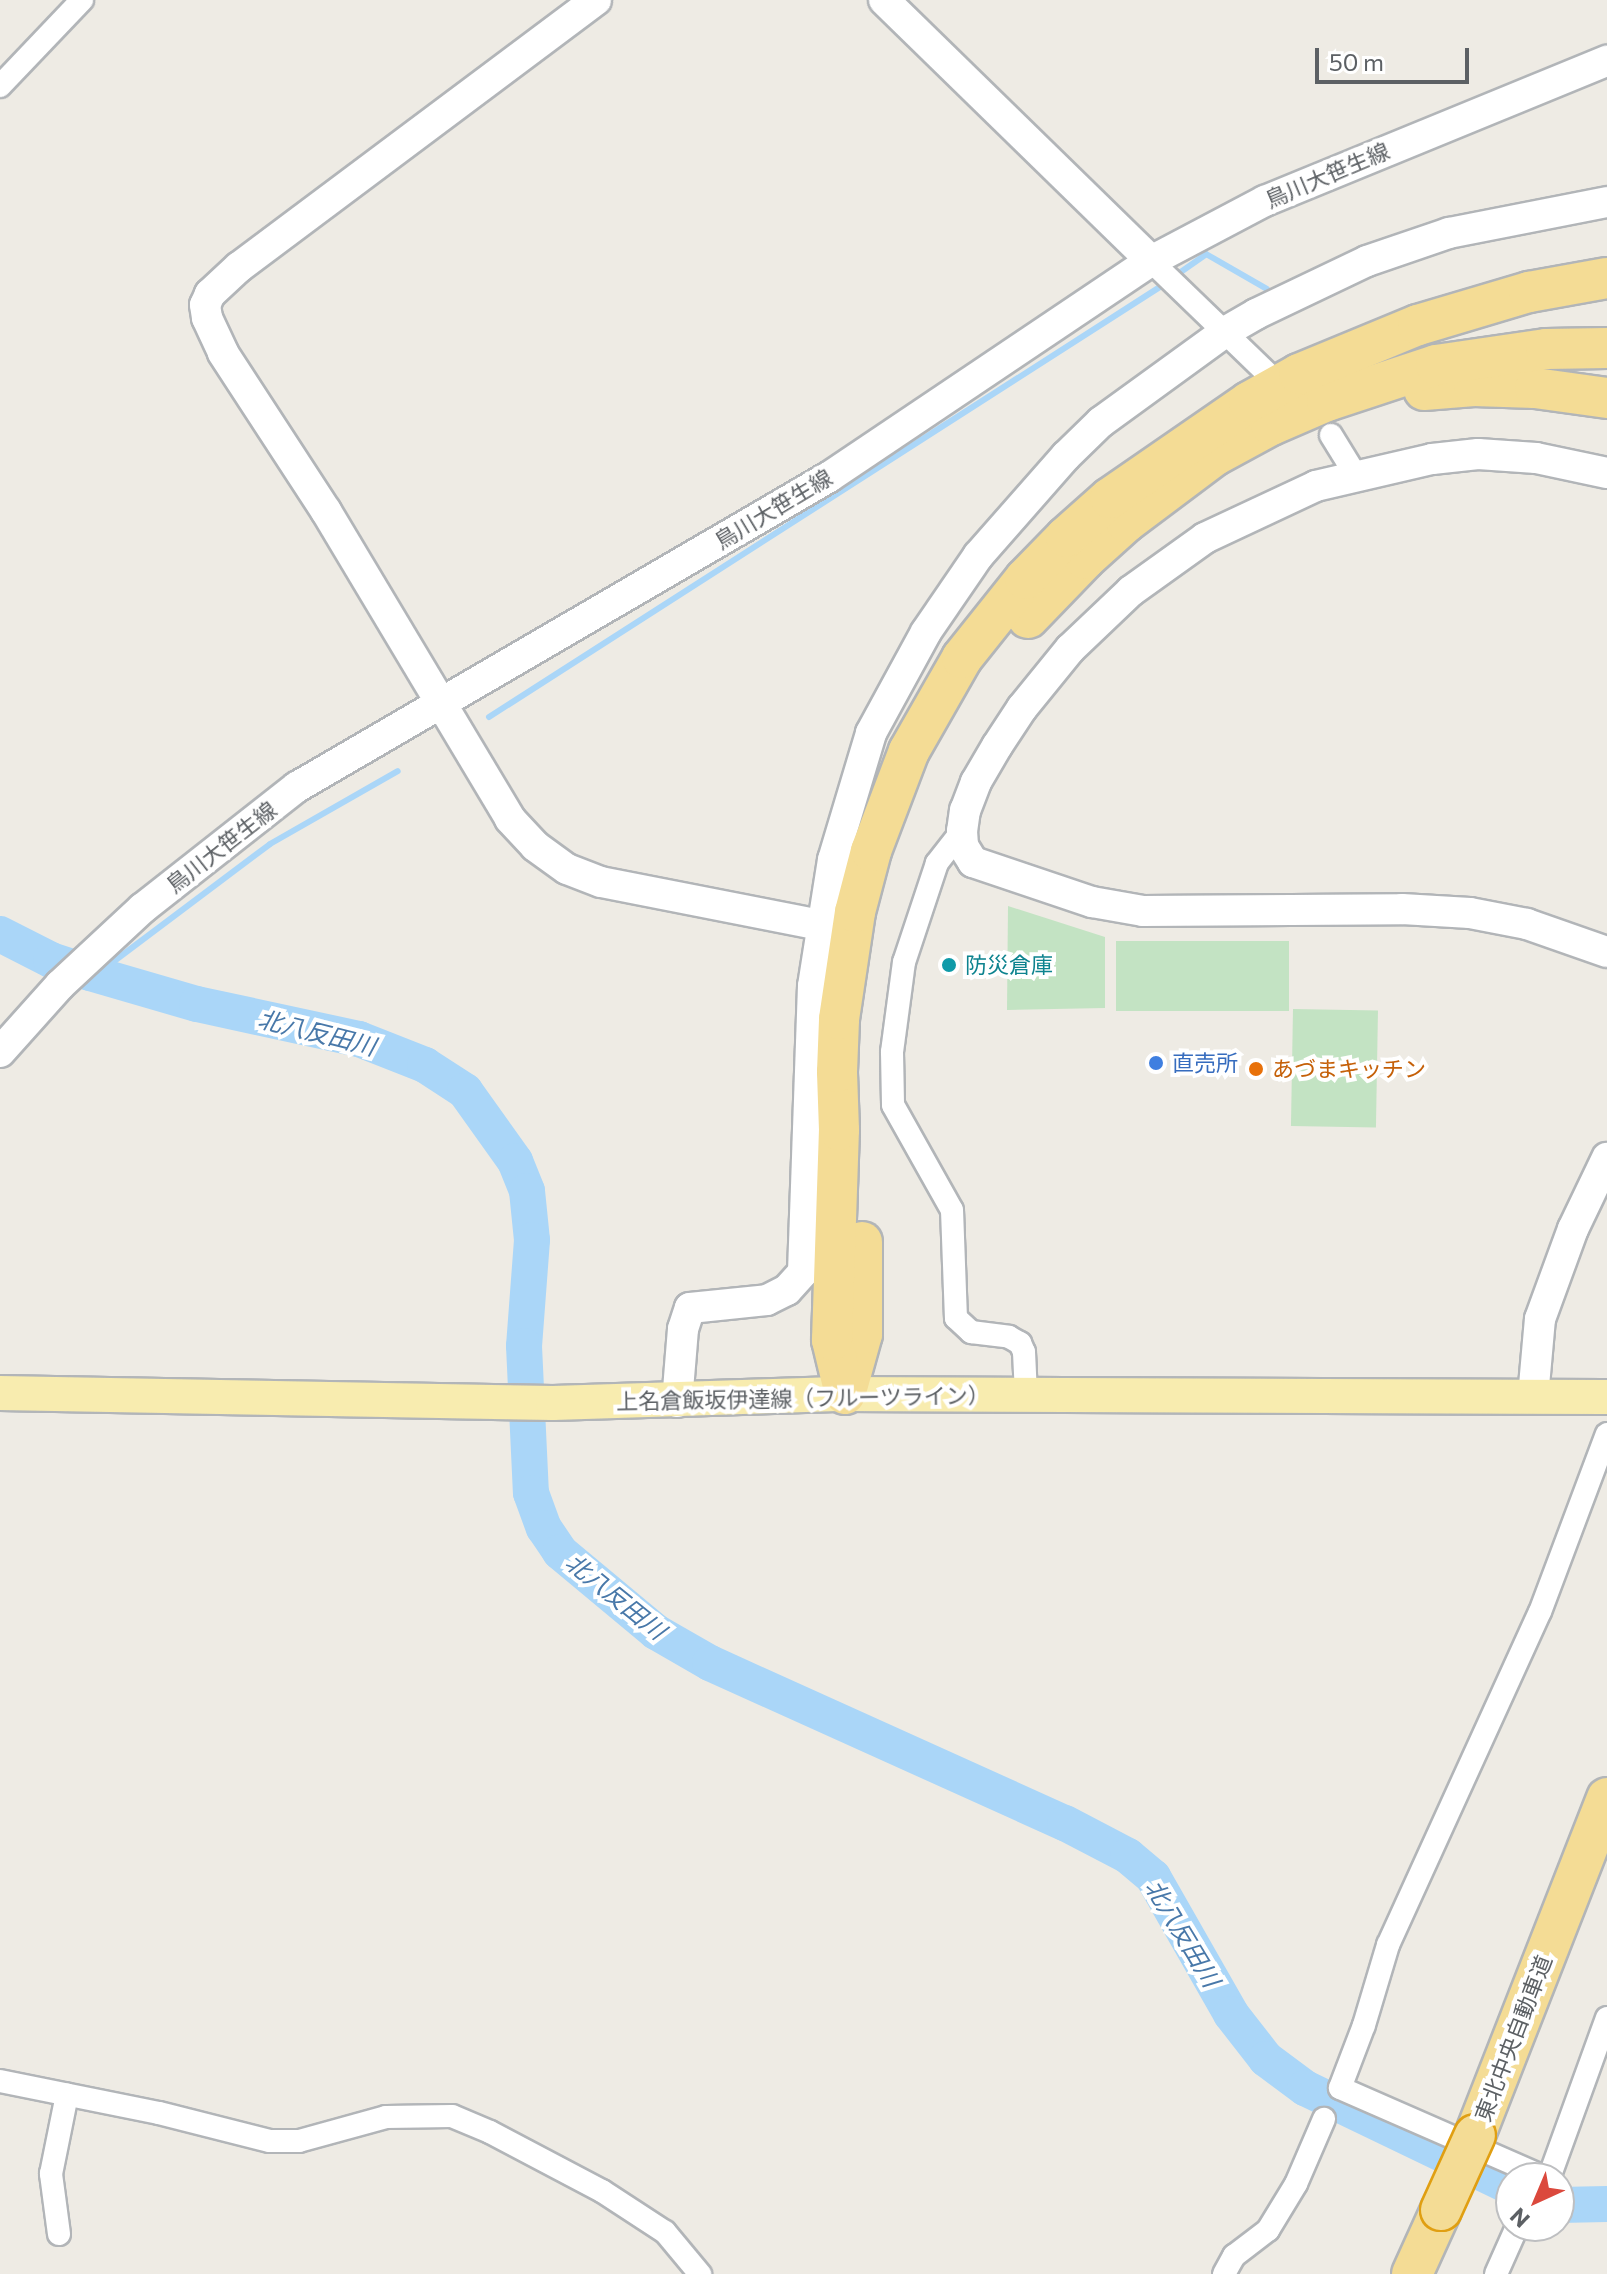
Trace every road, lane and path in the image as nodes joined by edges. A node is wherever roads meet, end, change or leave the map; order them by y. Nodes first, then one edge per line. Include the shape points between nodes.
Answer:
1 (596, 0) edge
2 (884, 0) edge
3 (77, 2) edge
4 (1607, 61) edge
5 (0, 86) edge
6 (1607, 202) edge
7 (1151, 261) junction
8 (1607, 278) edge
9 (1607, 326) edge
10 (1225, 332) junction
11 (1607, 348) edge
12 (1267, 373) dead end
13 (1607, 398) edge
14 (1271, 425) junction
15 (1331, 435) dead end
16 (1195, 436) junction
17 (1607, 473) edge
18 (1355, 474) junction
19 (442, 702) junction
20 (962, 831) junction
21 (821, 925) junction
22 (1607, 952) edge
23 (0, 1052) edge
24 (1607, 1158) edge
25 (0, 1393) edge
26 (845, 1394) junction
27 (1026, 1394) junction
28 (1533, 1397) junction
29 (1607, 1397) edge
30 (677, 1402) junction
31 (1607, 1434) edge
32 (1607, 1798) edge
33 (1607, 2018) edge
34 (0, 2081) edge
35 (67, 2095) junction
36 (1324, 2119) dead end
37 (1511, 2162) edge
38 (1554, 2162) edge
39 (59, 2234) dead end
40 (1510, 2242) edge
41 (700, 2274) edge
42 (1224, 2274) edge
43 (1412, 2274) edge
44 (1496, 2274) edge

1 - 19 street via 239,267 218,284 205,305 223,353
2 - 7 street
3 - 5 street
4 - 7 street, 鳥川大笹生線 via 1265,201
6 - 10 street via 1449,233 1367,261
7 - 10 street
7 - 19 street, 鳥川大笹生線 via 829,477
8 - 16 highway via 1529,292 1418,325 1299,374
9 - 16 highway via 1462,337 1394,354 1301,387
10 - 12 street
10 - 21 street via 1074,447 949,597 871,733 833,860
11 - 14 highway via 1546,349 1436,365
13 - 14 highway via 1474,386 1415,391
14 - 26 highway via 1164,492 1058,585 986,671 929,771 886,893 868,991 862,1064 862,1334
15 - 18 street
16 - 26 highway via 1066,537 992,619 937,697 884,815 855,912 839,1019 832,1340
17 - 18 street via 1536,458 1478,454
18 - 20 street via 1240,519 1131,591 1070,649 1022,708 976,782
19 - 21 street via 510,819 567,869 601,882
19 - 23 street, 鳥川大笹生線 via 297,787 143,908 60,985
20 - 22 street via 963,846 973,862 1092,902 1143,911 1470,913 1527,924
20 - 27 street via 937,863 904,962 892,1052 893,1105 952,1210 956,1318 971,1332 1020,1343
21 - 30 street via 809,1051 803,1272 787,1290 767,1300 690,1308 683,1329
24 - 28 street via 1573,1229 1540,1319
25 - 30 main road, 上名倉飯坂伊達線（フルーツライン）
26 - 27 main road, 上名倉飯坂伊達線（フルーツライン）
26 - 30 main road, 上名倉飯坂伊達線（フルーツライン）
27 - 28 main road, 上名倉飯坂伊達線（フルーツライン）
28 - 29 main road, 上名倉飯坂伊達線（フルーツライン）
31 - 37 street via 1540,1612 1388,1945 1340,2088
32 - 43 highway, 東北中央自動車道, bridge via 1475,2135
33 - 38 street
34 - 35 street
35 - 39 street via 51,2174
35 - 41 street via 270,2141 299,2141 386,2117 452,2116 602,2191 665,2232
36 - 42 street via 1296,2184 1268,2230 1234,2256
40 - 44 street

